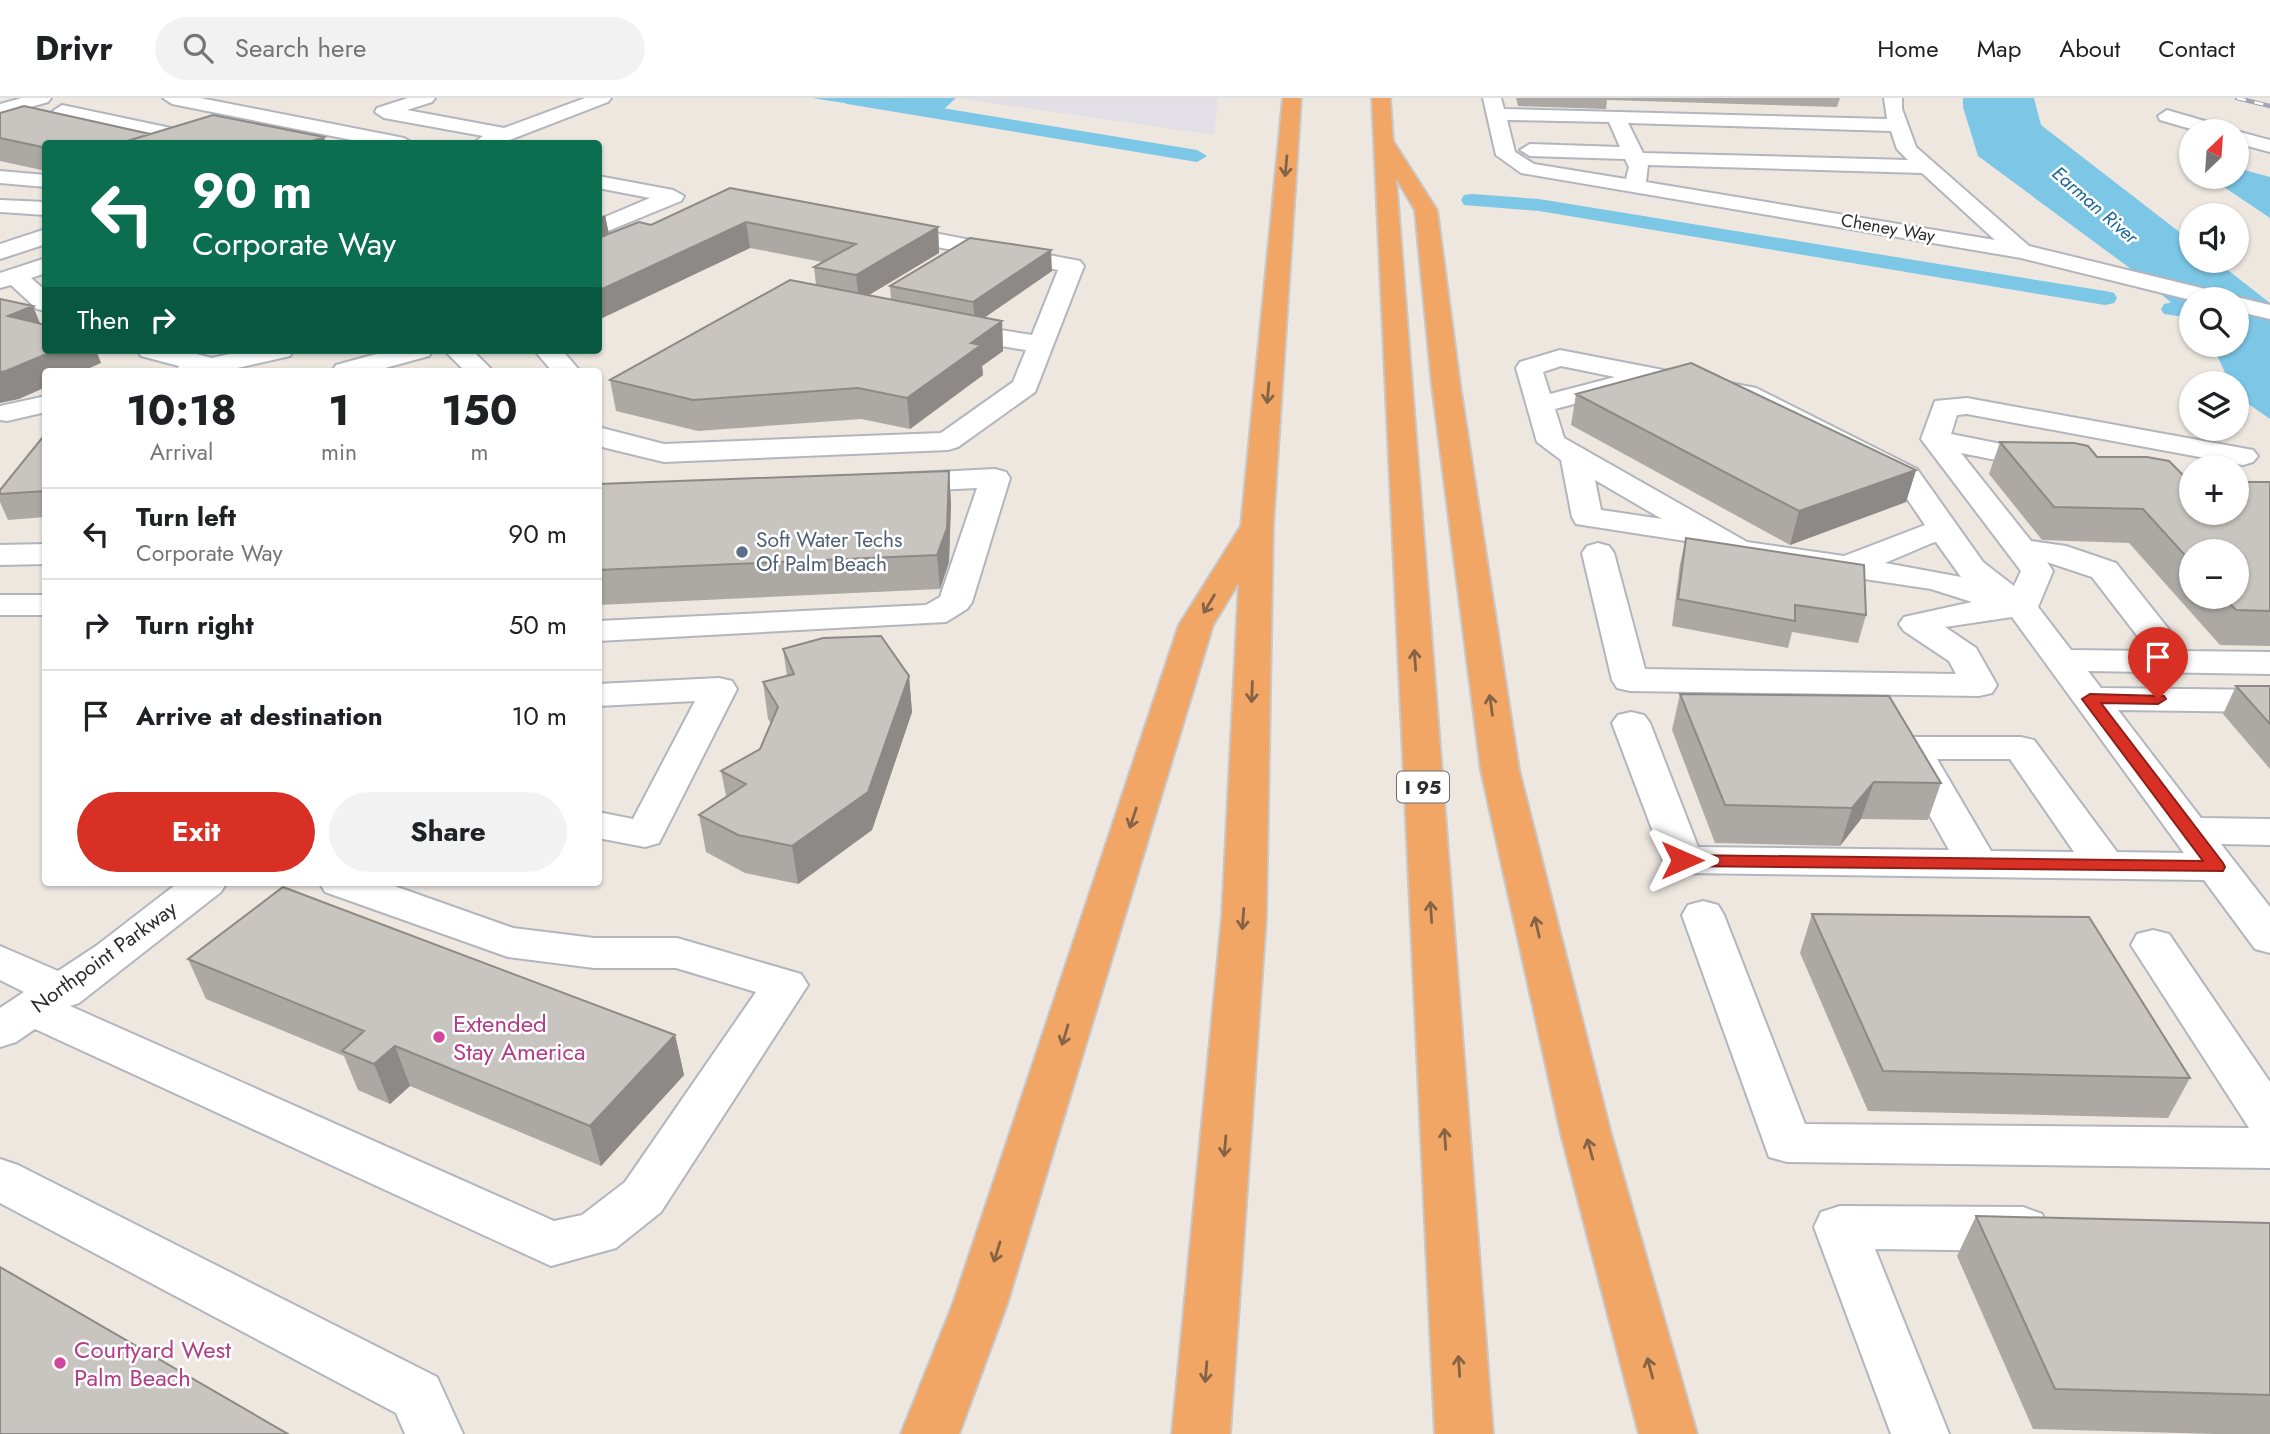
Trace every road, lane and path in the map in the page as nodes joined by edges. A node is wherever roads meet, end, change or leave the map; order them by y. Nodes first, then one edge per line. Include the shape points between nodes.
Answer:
1 (42, 98) edge
2 (172, 98) edge
3 (426, 98) edge
4 (602, 98) edge
5 (1292, 98) edge
6 (1381, 98) edge
7 (1893, 98) edge
8 (96, 101) dead end
9 (362, 108) dead end
10 (0, 110) edge
11 (61, 111) junction
12 (384, 112) junction
13 (257, 115) junction
14 (2166, 116) dead end
15 (2179, 120) edge
16 (1499, 124) edge
17 (225, 125) junction
18 (1899, 125) junction
19 (0, 128) edge
20 (505, 134) junction
21 (298, 140) edge
22 (384, 140) edge
23 (490, 140) edge
24 (1383, 140) junction
25 (2249, 140) edge
26 (1628, 141) junction
27 (2270, 146) edge
28 (1927, 167) junction
29 (1528, 169) junction
30 (0, 177) edge
31 (41, 181) edge
32 (602, 182) edge
33 (1635, 187) junction
34 (0, 193) edge
35 (0, 206) edge
36 (42, 209) edge
37 (602, 226) edge
38 (864, 226) edge
39 (0, 236) edge
40 (40, 238) edge
41 (971, 247) junction
42 (2021, 251) junction
43 (0, 252) edge
44 (42, 266) edge
45 (939, 267) edge
46 (7, 279) edge
47 (2179, 290) edge
48 (42, 301) edge
49 (2249, 307) edge
50 (2270, 312) edge
51 (927, 325) edge
52 (1042, 343) junction
53 (161, 354) edge
54 (263, 354) edge
55 (406, 354) edge
56 (462, 354) edge
57 (551, 354) edge
58 (201, 368) edge
59 (356, 368) edge
60 (478, 368) edge
61 (564, 368) edge
62 (1651, 374) junction
63 (42, 405) edge
64 (1540, 405) junction
65 (7, 413) dead end
66 (602, 438) edge
67 (1935, 439) junction
68 (1563, 449) junction
69 (2237, 455) edge
70 (2070, 466) edge
71 (872, 484) edge
72 (1257, 525) junction
73 (1945, 531) junction
74 (1711, 536) junction
75 (2021, 550) junction
76 (1598, 553) dead end
77 (42, 554) edge
78 (0, 555) edge
79 (1848, 567) junction
80 (0, 605) edge
81 (42, 605) edge
82 (2021, 607) junction
83 (602, 632) edge
84 (2061, 660) junction
85 (2175, 661) junction
86 (2270, 663) edge
87 (602, 695) edge
88 (2090, 699) junction
89 (2270, 701) edge
90 (1631, 723) dead end
91 (602, 826) edge
92 (2190, 831) junction
93 (2270, 832) edge
94 (1978, 864) junction
95 (2105, 865) junction
96 (2217, 867) junction
97 (201, 886) edge
98 (351, 886) edge
99 (1703, 915) dead end
100 (2270, 938) edge
101 (2153, 945) dead end
102 (0, 961) edge
103 (32, 1010) edge
104 (2270, 1121) edge
105 (2270, 1149) edge
106 (0, 1179) edge
107 (2076, 1230) edge
108 (434, 1434) edge
109 (930, 1434) edge
110 (1201, 1434) edge
111 (1464, 1434) edge
112 (1668, 1434) edge
113 (1920, 1434) edge

1 - 10 street
2 - 13 street
3 - 12 street
4 - 20 street
5 -> 72 highway
6 - 24 highway, I 95
7 - 18 street
8 - 11 street
9 - 12 street
11 - 17 street via 185,137
11 - 19 street
12 - 20 street
13 - 17 street
13 - 22 street
14 - 15 street
16 - 26 street
16 - 26 street
16 - 29 street via 1514,162
17 - 21 street
18 - 26 street
18 - 28 street via 1907,149
20 - 23 street
111 -> 24 highway, I 95
112 -> 24 highway via 1586,1134 1500,770 1426,210
25 - 27 street
26 - 28 street
26 - 33 street via 1639,167
28 - 42 street
29 - 33 street, Cheney Way
29 - 42 street via 1515,175 1518,181 1997,255
30 - 31 street
31 - 34 street
32 - 37 street via 673,196
33 - 42 street, Cheney Way
35 - 36 street
38 - 41 street
39 - 40 street
40 - 43 street
41 - 45 street
41 - 52 street via 1072,266
42 - 47 street, Cheney Way
44 - 46 street
46 - 48 street
49 - 50 street
51 - 52 street
52 - 66 street via 1025,386 948,441 664,453
53 - 58 street
54 - 58 street
55 - 59 street
56 - 60 street
57 - 61 street
62 - 64 street
62 - 64 street via 1560,358 1529,368
62 - 73 street via 1746,394 1906,475
63 - 65 street
64 - 68 street
67 - 69 street via 1945,407 1967,406
67 - 70 street
67 - 75 street
68 - 74 street
68 - 74 street via 1587,517
71 - 83 street via 995,478 954,602 934,615
72 -> 109 highway via 1196,625 981,1304
72 -> 110 highway via 1244,917
73 - 79 street via 1924,535
73 - 82 street via 1971,569
74 - 79 street via 1738,550
75 - 82 street via 2037,571
75 - 85 street via 2055,553 2104,570
76 - 82 street via 1630,680 1979,685 1964,655 1916,624
77 - 78 street
79 - 82 street via 1936,580
80 - 81 street
82 - 84 street
84 - 85 street
84 - 88 street
85 - 86 street
87 - 91 street via 719,689 645,834
88 - 89 street
88 - 92 street
90 - 94 street via 1682,860
92 - 93 street
92 - 96 street
94 - 95 street
94 - 95 street via 1911,748 2021,748
95 - 96 street
96 - 100 street
97 - 103 street, Northpoint Parkway via 112,957
98 - 103 street via 508,942 594,953 677,953 785,985 643,1197 597,1233 551,1244
99 - 105 street via 1787,1143
101 - 104 street
102 - 103 street
106 - 108 street via 416,1395
107 - 113 street via 1840,1227

